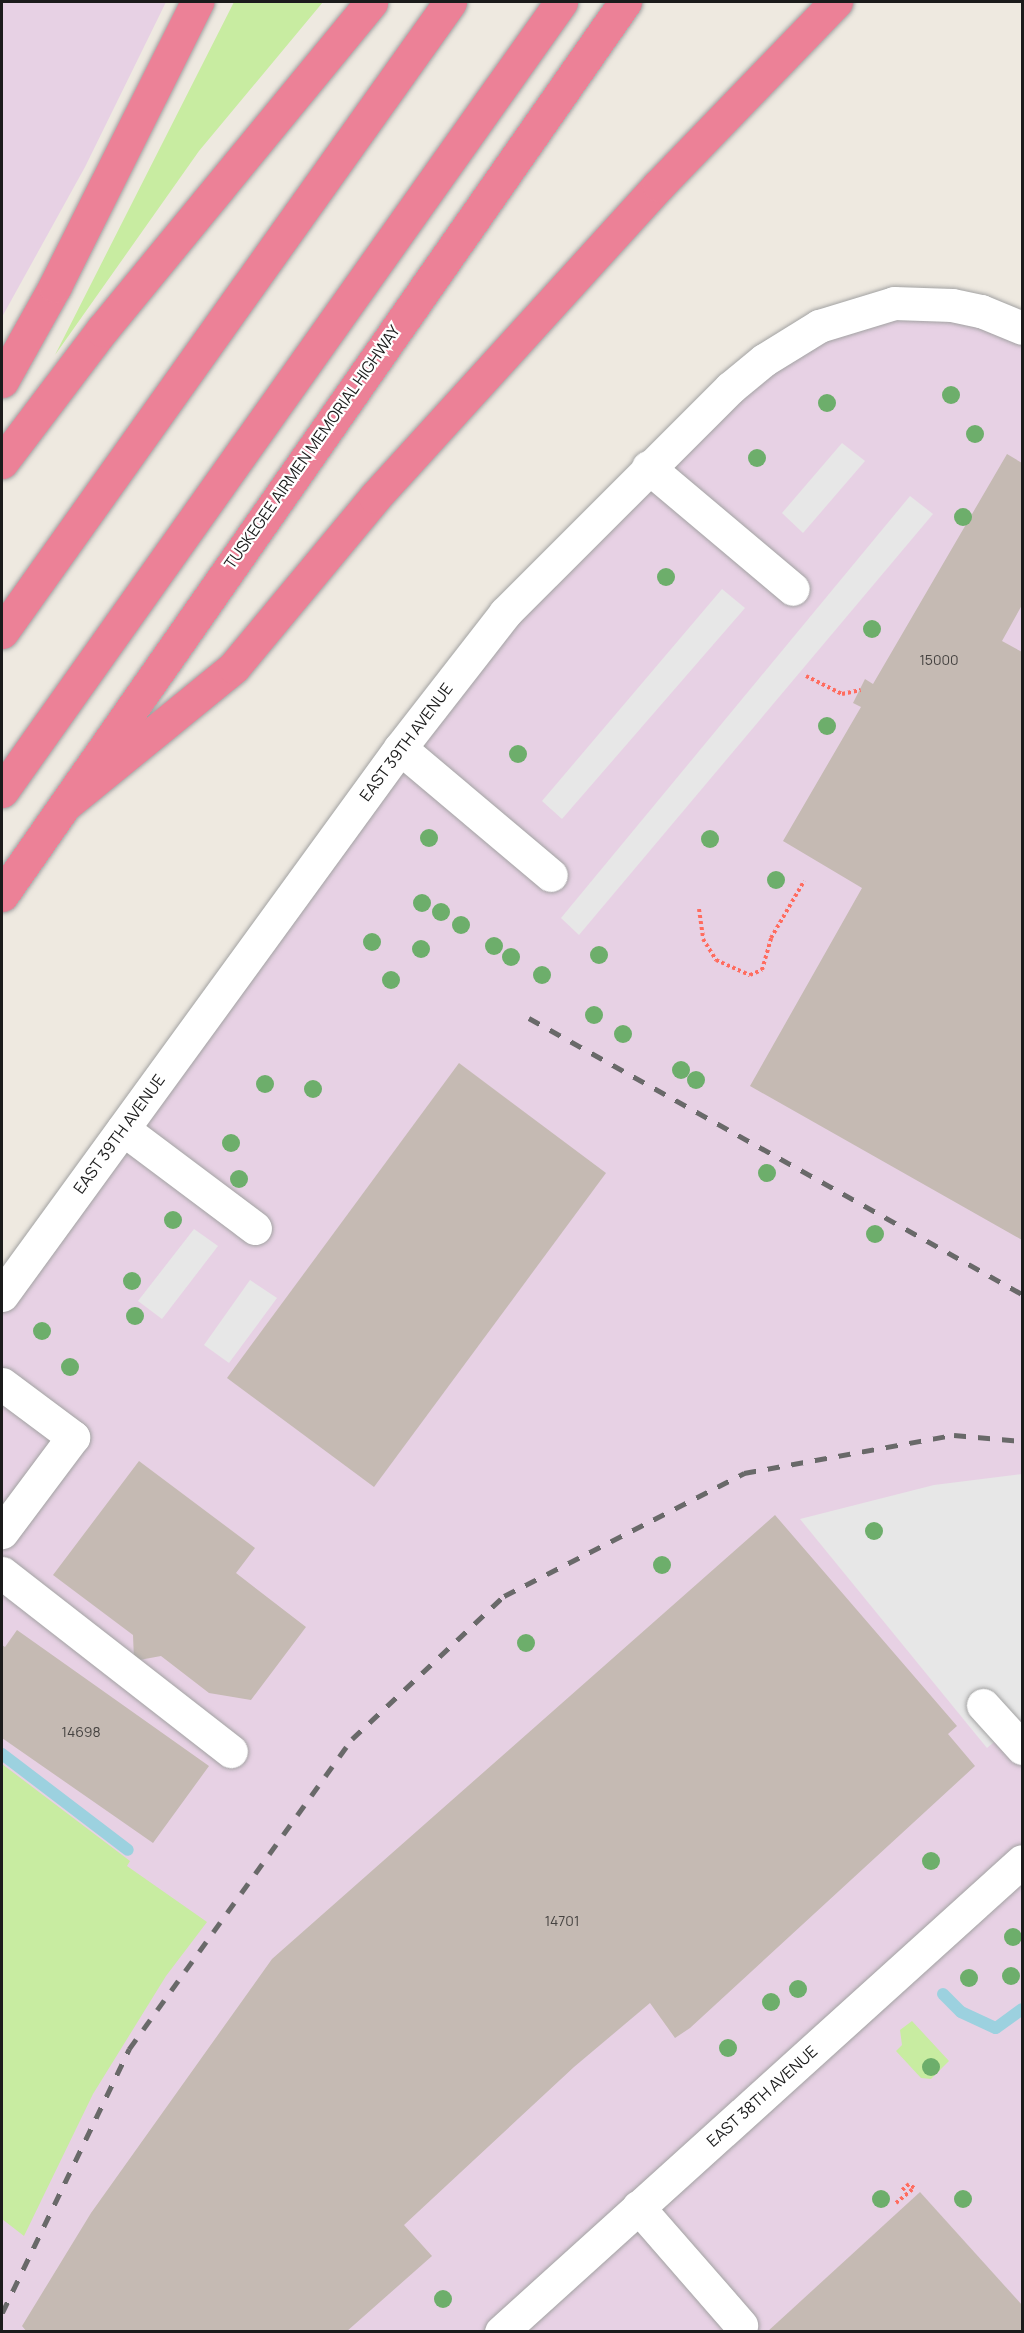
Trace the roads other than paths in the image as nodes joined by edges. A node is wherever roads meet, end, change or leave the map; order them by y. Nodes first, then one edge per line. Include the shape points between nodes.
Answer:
1 (197, 2) edge
2 (371, 2) edge
3 (450, 2) edge
4 (561, 2) edge
5 (625, 2) edge
6 (836, 2) edge
7 (1023, 328) edge
8 (2, 381) edge
9 (2, 462) edge
10 (648, 467) junction
11 (793, 589) dead end
12 (2, 632) edge
13 (400, 748) junction
14 (2, 791) edge
15 (65, 805) junction
16 (551, 875) dead end
17 (2, 895) edge
18 (123, 1129) junction
19 (255, 1228) dead end
20 (2, 1295) edge
21 (2, 1384) edge
22 (2, 1532) edge
23 (2, 1573) edge
24 (982, 1705) dead end
25 (1023, 1748) edge
26 (231, 1750) dead end
27 (1023, 1861) edge
28 (639, 2207) junction
29 (741, 2325) dead end
30 (501, 2331) edge

1 - 8 highway via 77,244
2 - 9 highway via 102,330
3 - 12 highway
4 - 14 highway
5 - 15 highway, TUSKEGEE AIRMEN MEMORIAL HIGHWAY via 361,375
6 - 15 highway via 659,185 375,497 234,667
7 - 10 street, EAST 39TH AVENUE via 981,312 911,303 862,311 810,330 751,370
10 - 11 street
10 - 13 street, EAST 39TH AVENUE via 504,613
13 - 16 street
13 - 18 street, EAST 39TH AVENUE
15 - 17 highway, TUSKEGEE AIRMEN MEMORIAL HIGHWAY
18 - 19 street
18 - 20 street, EAST 39TH AVENUE
21 - 22 street via 73,1437
23 - 26 street
24 - 25 street
27 - 28 street, EAST 38TH AVENUE
28 - 29 street
28 - 30 street, EAST 38TH AVENUE

